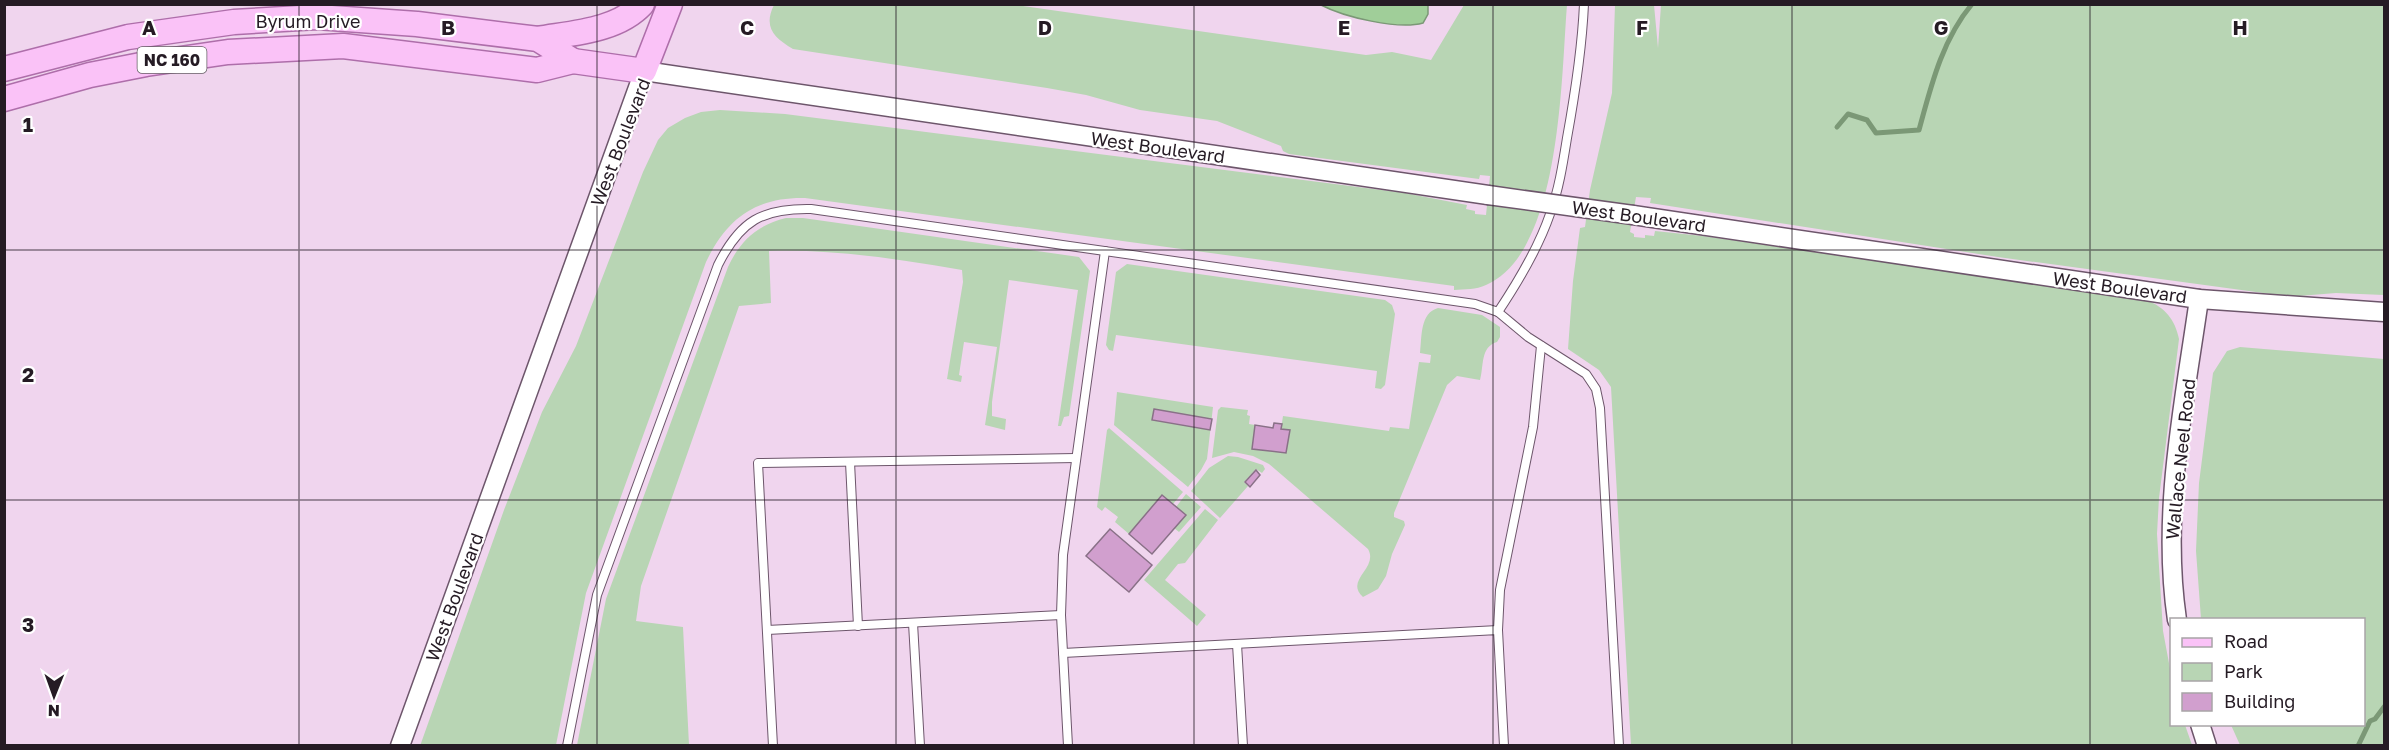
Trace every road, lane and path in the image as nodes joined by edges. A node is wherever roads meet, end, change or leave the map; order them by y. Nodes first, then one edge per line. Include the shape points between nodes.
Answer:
1 (642, 4) edge
2 (670, 4) edge
3 (1584, 4) edge
4 (538, 39) junction
5 (573, 61) junction
6 (4, 69) edge
7 (644, 71) junction
8 (4, 99) edge
9 (1106, 251) junction
10 (2199, 298) junction
11 (1498, 312) junction
12 (2385, 312) edge
13 (1541, 346) junction
14 (1076, 458) junction
15 (850, 462) junction
16 (1061, 615) junction
17 (2177, 618) edge
18 (913, 623) junction
19 (858, 626) junction
20 (767, 630) junction
21 (1498, 630) junction
22 (1238, 644) junction
23 (1063, 653) junction
24 (2201, 726) edge
25 (400, 746) edge
26 (567, 746) edge
27 (773, 746) edge
28 (920, 746) edge
29 (1068, 746) edge
30 (1243, 746) edge
31 (1504, 746) edge
32 (1619, 746) edge
33 (2207, 746) edge

1 - 4 main road via 636,11 602,27
2 - 7 main road
3 - 11 lane via 1575,91 1559,184 1541,235
4 - 5 main road, Byrum Drive / NC 160
4 - 6 main road, Byrum Drive / NC 160 via 317,17 234,22 128,37
5 - 7 main road, Byrum Drive / NC 160
5 - 8 main road, Byrum Drive / NC 160 via 537,70 343,46 228,52 90,75
7 - 10 street, West Boulevard, bridge
7 - 25 street, West Boulevard
9 - 11 lane via 1475,304
9 - 14 lane
9 - 26 lane via 811,209 787,208 744,226 729,242 718,265 597,596
10 - 12 street, West Boulevard
10 - 17 street, Wallace Neel Road via 2173,490 2171,570
11 - 13 lane
13 - 21 lane via 1533,427 1500,590
13 - 32 lane via 1586,374 1599,398
14 - 15 lane
14 - 16 lane
15 - 19 lane
15 - 20 lane via 758,463
16 - 18 lane
16 - 23 lane
18 - 19 lane
18 - 28 lane
19 - 20 lane
20 - 27 lane
21 - 22 lane
21 - 31 lane
22 - 23 lane
22 - 30 lane
23 - 29 lane
24 - 33 street

